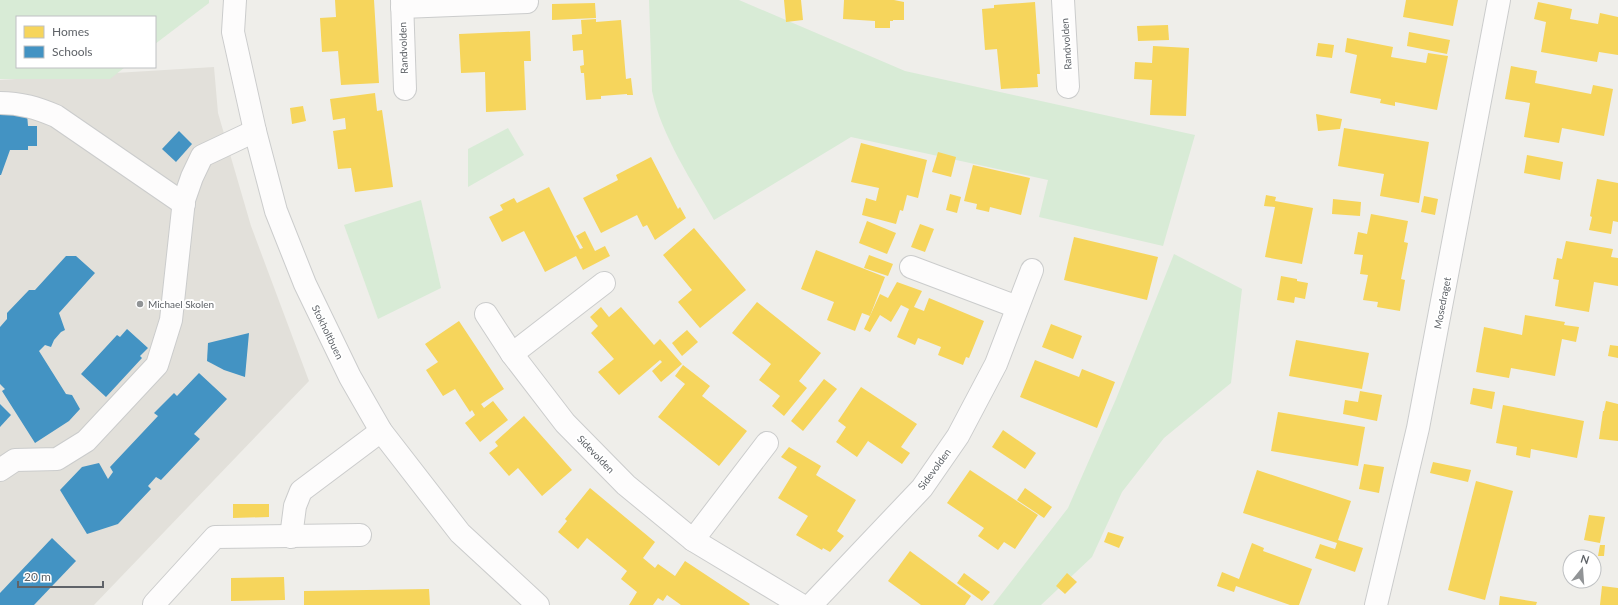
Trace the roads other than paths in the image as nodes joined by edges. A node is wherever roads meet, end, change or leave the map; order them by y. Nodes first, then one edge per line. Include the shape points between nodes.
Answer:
1 (235, 0) edge
2 (1063, 0) edge
3 (1499, 0) edge
4 (527, 2) dead end
5 (402, 3) edge
6 (1068, 87) dead end
7 (405, 89) dead end
8 (0, 103) edge
9 (255, 131) junction
10 (184, 204) junction
11 (911, 267) dead end
12 (1032, 270) dead end
13 (604, 283) dead end
14 (1017, 307) junction
15 (486, 314) dead end
16 (512, 354) junction
17 (381, 432) junction
18 (767, 444) dead end
19 (0, 470) edge
20 (360, 535) dead end
21 (291, 537) junction
22 (693, 540) junction
23 (154, 604) dead end
24 (538, 605) edge
25 (801, 605) edge
26 (811, 605) edge
27 (1376, 605) edge

1 - 9 street, Stokholtbuen via 234,32
2 - 6 street, Randvolden
3 - 27 street, Mosedraget via 1418,428
4 - 5 street, Randvolden
5 - 7 street, Randvolden
8 - 10 street via 16,103 56,116
9 - 10 street via 202,156
9 - 17 street, Stokholtbuen via 276,211 305,284 350,377
10 - 19 street via 171,320 157,365 86,441 57,459 15,460
11 - 14 street
12 - 14 street, Sidevolden
13 - 16 street
14 - 26 street, Sidevolden via 996,364 958,436 922,488
15 - 16 street, Sidevolden
16 - 22 street, Sidevolden via 571,428 626,484
17 - 21 street via 301,491 295,506
17 - 24 street, Stokholtbuen via 460,532
18 - 22 street
20 - 21 street
21 - 23 street via 215,537
22 - 25 street, Sidevolden

